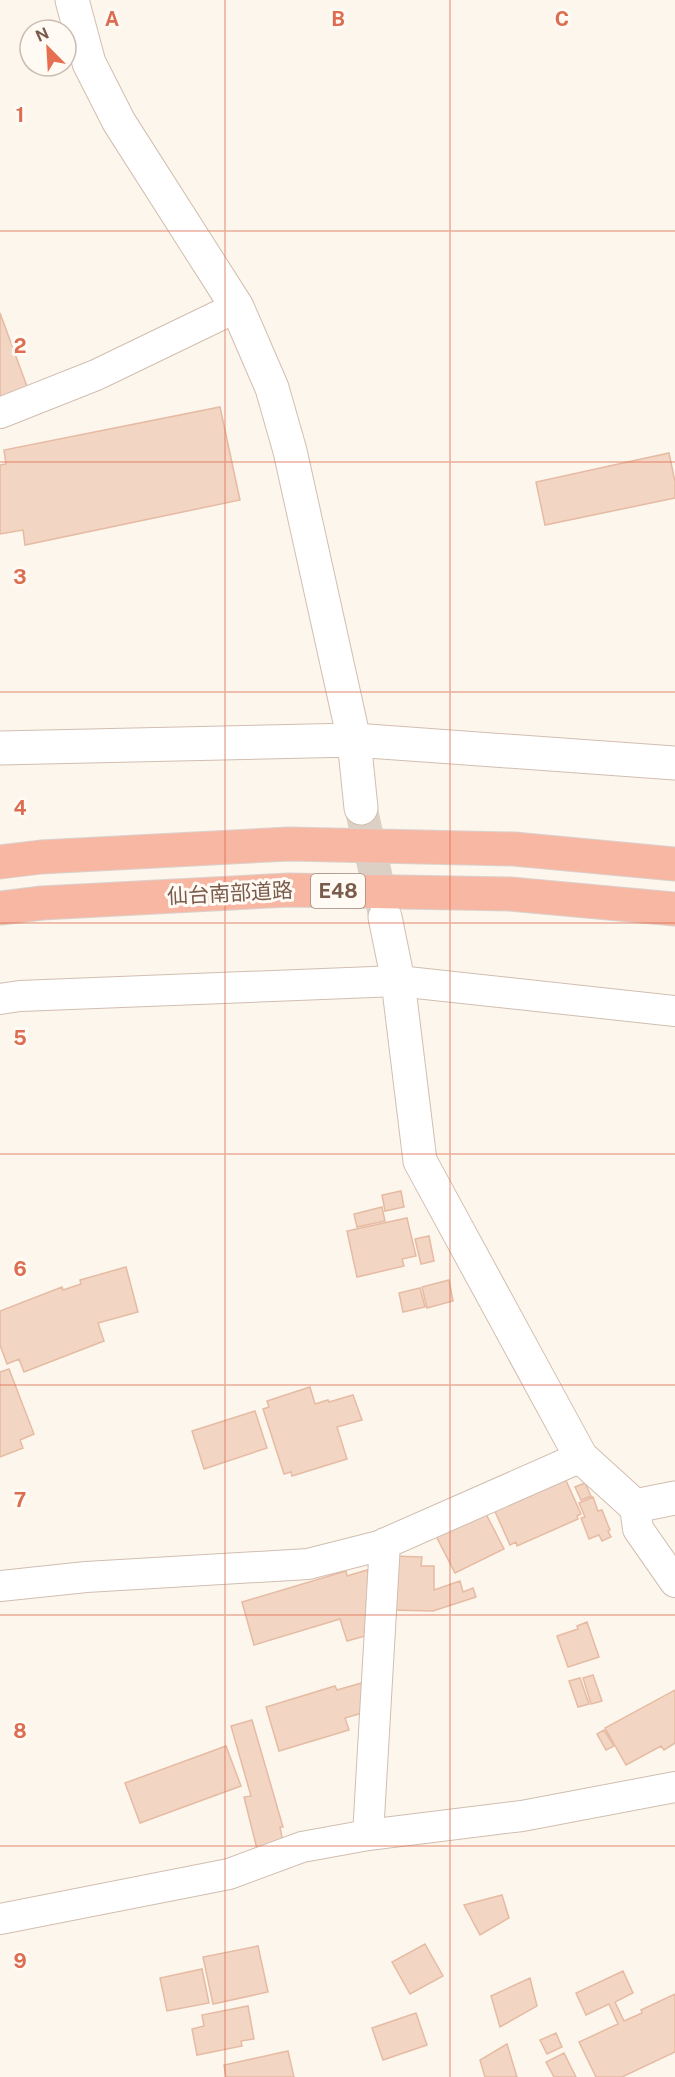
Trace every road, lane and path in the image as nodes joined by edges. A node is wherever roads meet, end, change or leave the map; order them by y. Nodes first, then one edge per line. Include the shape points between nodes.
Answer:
1 (72, 0) edge
2 (237, 307) junction
3 (0, 413) edge
4 (354, 740) junction
5 (0, 748) edge
6 (675, 763) edge
7 (361, 808) tunnel mouth
8 (0, 862) edge
9 (675, 864) edge
10 (0, 908) edge
11 (675, 909) edge
12 (385, 917) tunnel mouth
13 (398, 981) junction
14 (0, 999) edge
15 (675, 1011) edge
16 (581, 1457) junction
17 (675, 1498) edge
18 (635, 1506) junction
19 (386, 1543) junction
20 (675, 1582) edge
21 (0, 1586) edge
22 (675, 1788) edge
23 (368, 1835) junction
24 (0, 1918) edge

1 - 2 street via 90,63 119,122
2 - 3 street via 96,375
2 - 4 street via 272,388 290,451
4 - 5 street
4 - 6 street
4 - 7 street
8 - 9 highway, E48 via 290,844 514,849
10 - 11 highway, 仙台南部道路 / E48 via 289,890 510,894
12 - 13 street
13 - 14 street
13 - 15 street
13 - 16 street via 420,1161
16 - 18 street
16 - 19 street
17 - 18 street
18 - 20 street via 638,1529
19 - 21 street via 308,1564
19 - 23 street
22 - 23 street via 522,1816
23 - 24 street via 302,1847 229,1874

